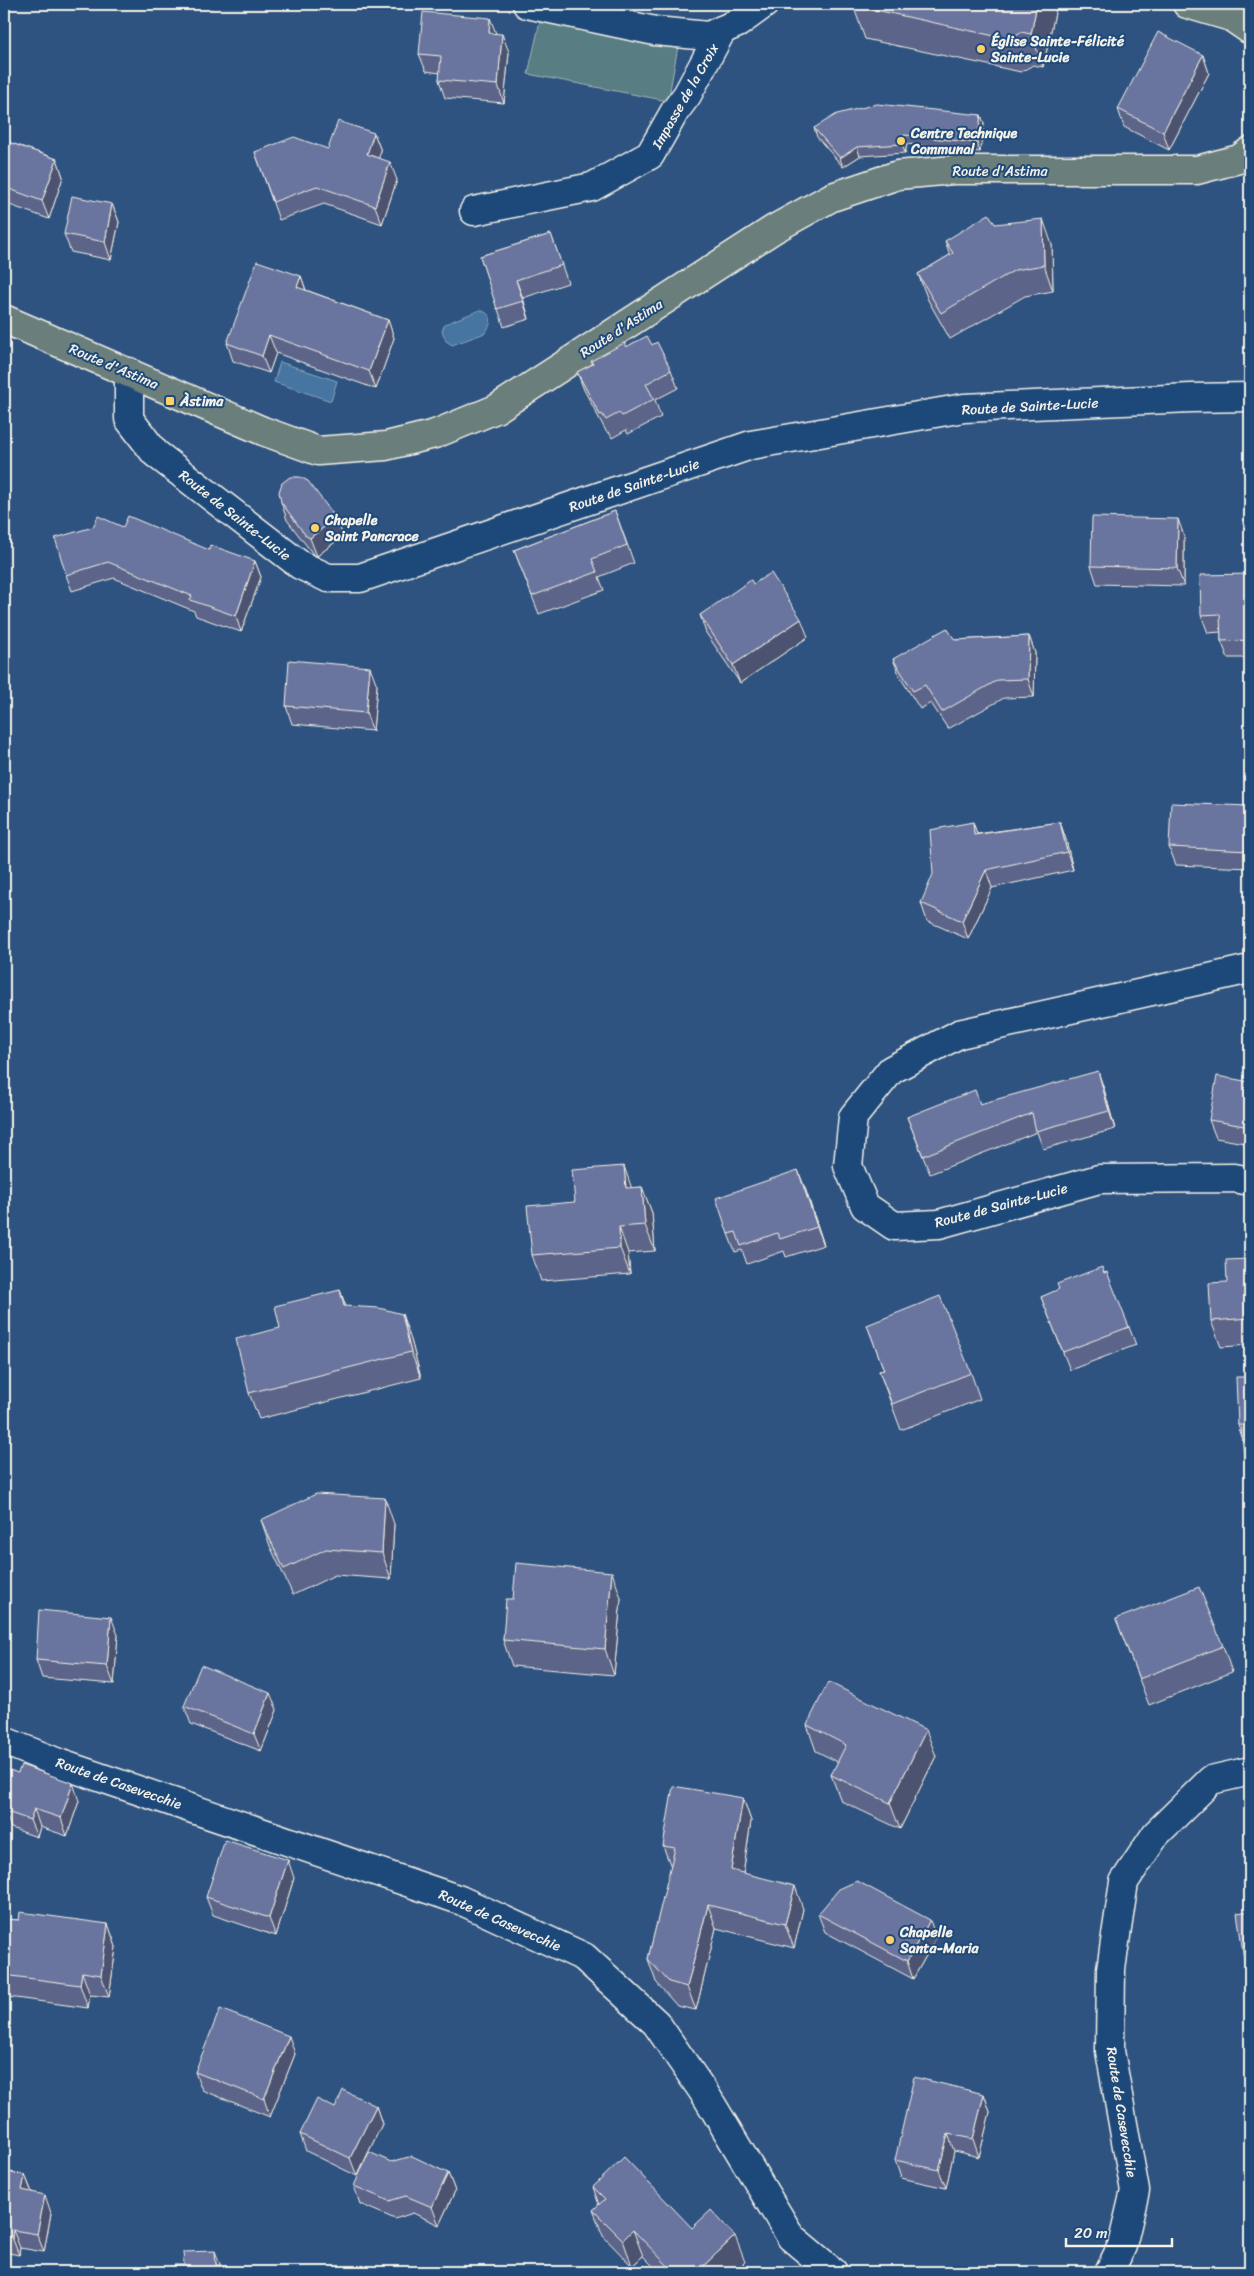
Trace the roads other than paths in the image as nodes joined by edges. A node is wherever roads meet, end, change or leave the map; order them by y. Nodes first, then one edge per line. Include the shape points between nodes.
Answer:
1 (527, 4) edge
2 (764, 4) edge
3 (1187, 4) edge
4 (722, 30) junction
5 (1250, 30) edge
6 (1250, 151) edge
7 (474, 211) dead end
8 (4, 319) edge
9 (128, 372) junction
10 (1250, 397) edge
11 (1250, 969) edge
12 (1250, 1181) edge
13 (4, 1741) edge
14 (1250, 1770) edge
15 (833, 2272) edge
16 (1109, 2272) edge

1 - 4 street via 655,31 708,36
2 - 4 street via 738,24
3 - 5 main road via 1231,17
4 - 7 street, Impasse de la Croix via 688,95 675,111 650,156 592,187
6 - 9 main road, Route d'Astima via 1239,159 1197,170 954,170 898,175 832,197 774,230 496,409 435,434 386,446 318,451 263,431
8 - 9 main road, Route d'Astima
9 - 10 street, Route de Sainte-Lucie via 129,419 155,453 300,565 328,578 360,578 751,445 964,408
11 - 12 street, Route de Sainte-Lucie via 959,1034 891,1070 853,1116 848,1166 865,1206 894,1226 939,1224 1099,1179 1234,1178
13 - 15 street, Route de Casevecchie via 61,1764 460,1900 584,1956 656,2023 707,2097 791,2238
14 - 16 street, Route de Casevecchie via 1211,1780 1156,1834 1124,1882 1111,1969 1110,2051 1136,2191 1122,2246

